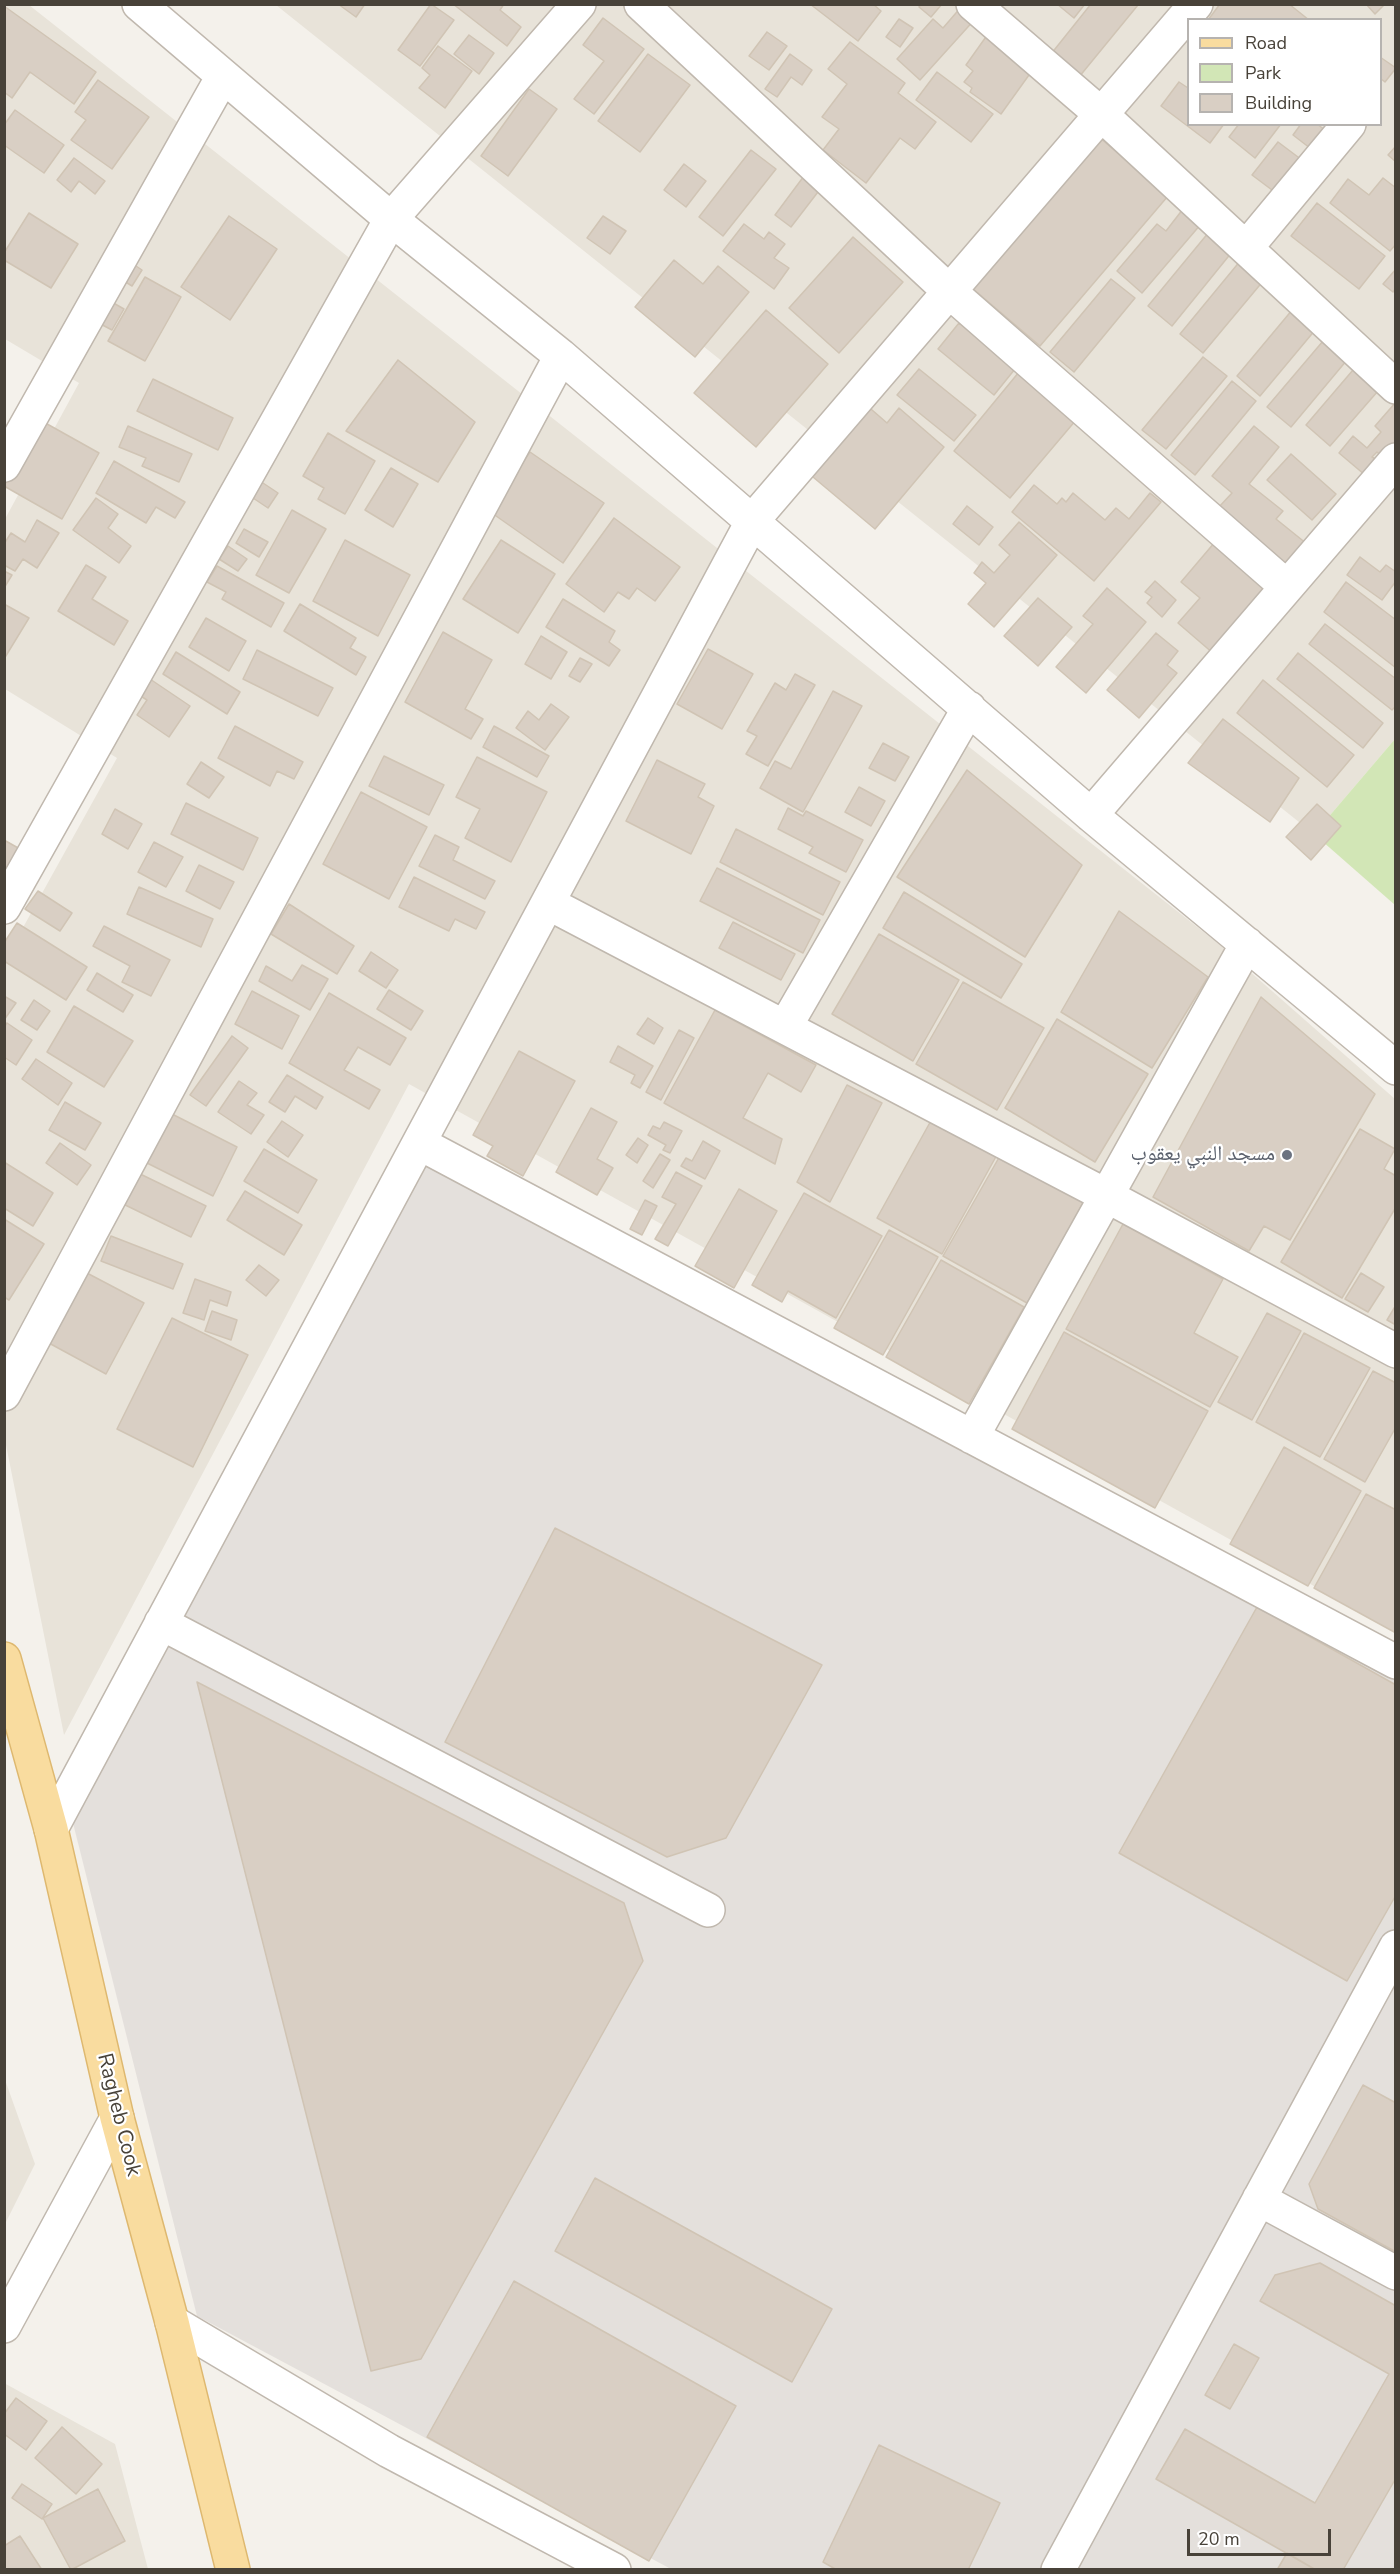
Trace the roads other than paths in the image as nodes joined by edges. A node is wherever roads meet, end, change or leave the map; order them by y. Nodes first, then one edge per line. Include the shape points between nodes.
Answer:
1 (139, 4) edge
2 (579, 4) edge
3 (641, 4) edge
4 (973, 4) edge
5 (1196, 4) edge
6 (223, 76) junction
7 (1102, 115) junction
8 (1347, 126) edge
9 (391, 219) junction
10 (1246, 248) junction
11 (950, 292) junction
12 (561, 356) junction
13 (1395, 387) edge
14 (1395, 460) edge
15 (4, 465) edge
16 (753, 520) junction
17 (1287, 587) junction
18 (969, 708) junction
19 (1091, 815) junction
20 (548, 903) junction
21 (4, 907) edge
22 (1247, 945) junction
23 (785, 1027) junction
24 (1395, 1068) edge
25 (419, 1143) junction
26 (1107, 1196) junction
27 (1395, 1351) edge
28 (4, 1394) edge
29 (972, 1437) junction
30 (161, 1623) junction
31 (4, 1659) edge
32 (1395, 1662) edge
33 (51, 1829) junction
34 (708, 1910) dead end
35 (1395, 1947) edge
36 (117, 2118) junction
37 (1259, 2199) junction
38 (1395, 2272) edge
39 (172, 2322) junction
40 (4, 2326) edge
41 (233, 2570) edge
42 (614, 2570) edge
43 (1058, 2570) edge

1 - 6 street
2 - 9 street
3 - 11 street
4 - 7 street
5 - 7 street
6 - 9 street
6 - 15 street
7 - 10 street
7 - 11 street
8 - 10 street
9 - 12 street
9 - 21 street
10 - 13 street
11 - 16 street
11 - 17 street
12 - 16 street
12 - 28 street
14 - 17 street
16 - 18 street
16 - 20 street
17 - 19 street
18 - 19 street
18 - 23 street
19 - 22 street
20 - 23 street
20 - 25 street
22 - 24 street
22 - 26 street
23 - 26 street
25 - 29 street
25 - 30 street
26 - 27 street
26 - 29 street
29 - 32 street
30 - 33 street
30 - 34 street
31 - 33 main road, Ragheb Cook
33 - 36 main road, Ragheb Cook
35 - 37 street
36 - 39 main road, Ragheb Cook
36 - 40 street
37 - 38 street
37 - 43 street
39 - 41 main road, Ragheb Cook
39 - 42 street via 389,2451

